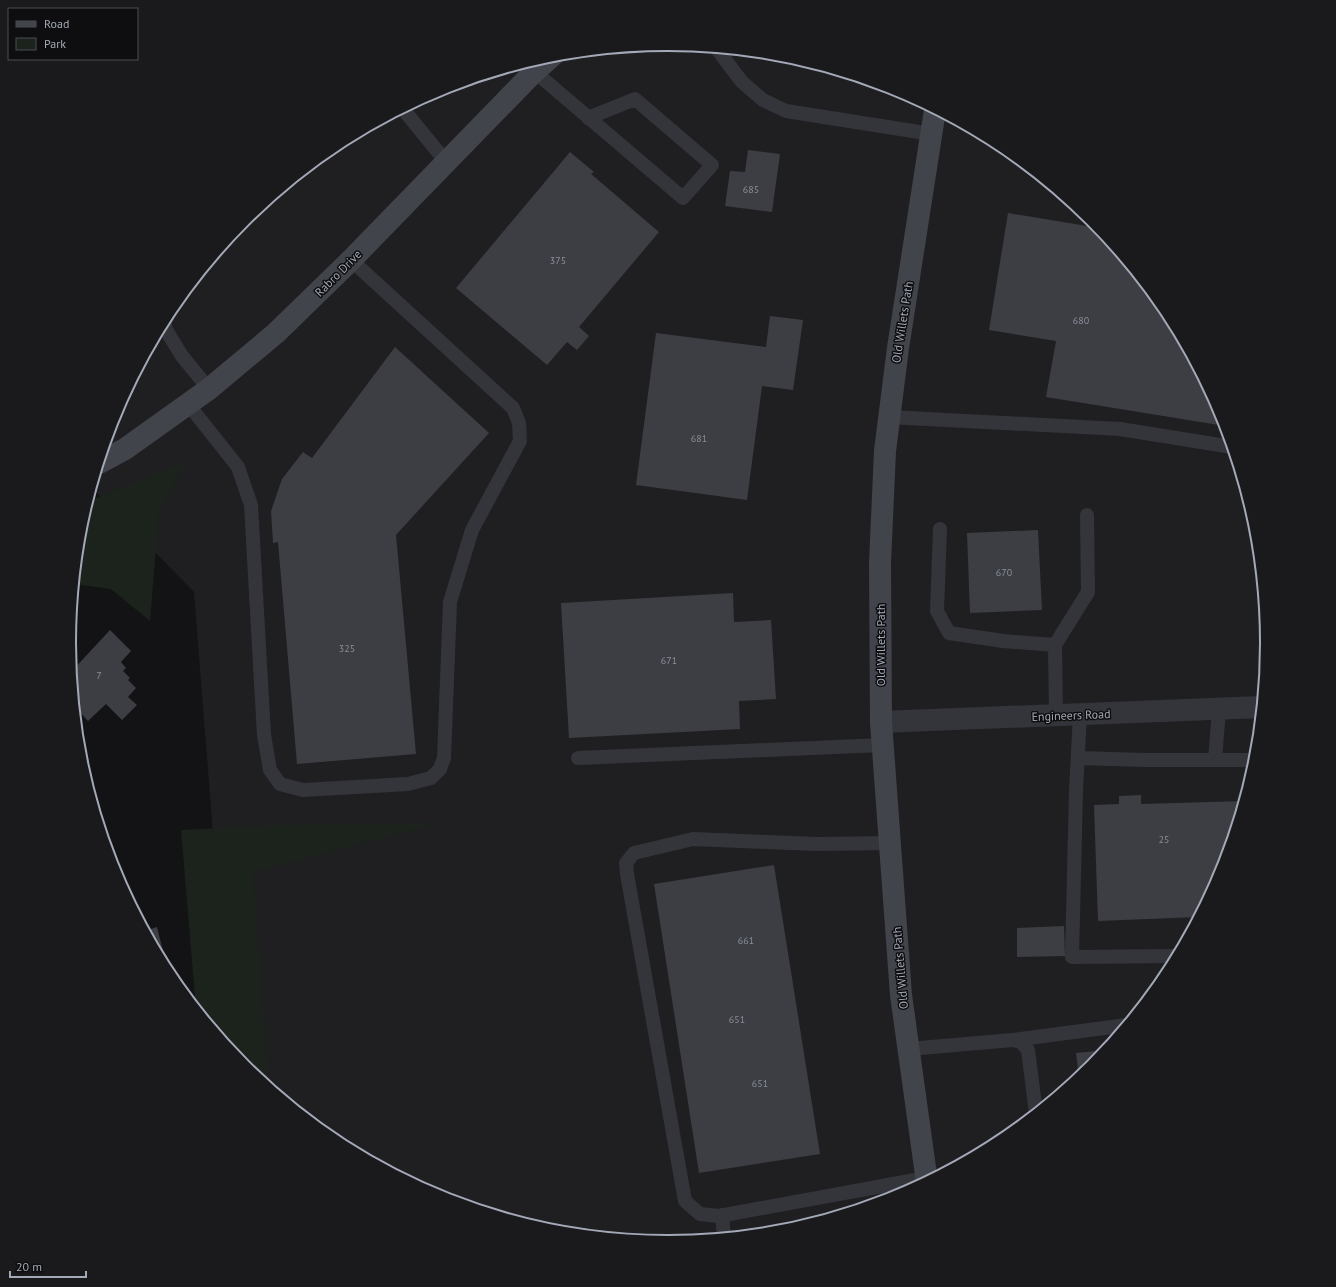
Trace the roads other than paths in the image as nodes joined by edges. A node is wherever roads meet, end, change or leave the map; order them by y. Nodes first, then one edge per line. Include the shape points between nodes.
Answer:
1 (720, 53) edge
2 (543, 64) edge
3 (535, 72) junction
4 (406, 112) edge
5 (935, 115) edge
6 (588, 118) junction
7 (932, 134) junction
8 (446, 163) junction
9 (351, 260) junction
10 (166, 329) edge
11 (209, 389) junction
12 (188, 404) junction
13 (889, 417) junction
14 (1226, 446) edge
15 (105, 460) edge
16 (1088, 515) dead end
17 (940, 530) dead end
18 (1056, 645) junction
19 (1256, 707) edge
20 (1219, 709) junction
21 (1080, 714) junction
22 (1056, 715) junction
23 (881, 722) junction
24 (882, 745) junction
25 (578, 758) dead end
26 (1078, 758) junction
27 (1215, 760) junction
28 (1249, 760) edge
29 (890, 843) junction
30 (1171, 956) edge
31 (1120, 1026) edge
32 (1013, 1040) junction
33 (908, 1049) junction
34 (1035, 1109) edge
35 (926, 1177) edge
36 (915, 1182) edge
37 (722, 1215) junction
38 (724, 1233) edge

1 - 7 lane via 742,82 764,100 786,111
2 - 3 main road, Rabro Drive
3 - 6 lane
3 - 8 main road, Rabro Drive
4 - 8 lane
5 - 7 main road, Old Willets Path
6 - 6 lane via 635,100 712,165 683,198
7 - 13 main road, Old Willets Path
8 - 9 main road, Rabro Drive
9 - 11 main road, Rabro Drive via 276,333
9 - 12 lane via 513,408 519,423 520,441 472,530 450,602 444,758 440,769 431,778 408,784 303,790 280,784 270,770 264,735 251,505 238,467
10 - 11 lane via 182,356
11 - 12 main road, Rabro Drive
12 - 15 main road, Rabro Drive via 125,449
13 - 14 lane via 1120,429
13 - 23 main road, Old Willets Path via 880,563
16 - 18 lane via 1088,592
17 - 18 lane via 937,610 949,633
18 - 22 lane
19 - 20 street, Engineers Road
20 - 21 street, Engineers Road
20 - 27 lane
21 - 22 street, Engineers Road
21 - 26 lane
22 - 23 street, Engineers Road
23 - 24 main road, Old Willets Path
24 - 25 lane
24 - 29 main road, Old Willets Path
26 - 27 lane
26 - 30 lane via 1072,957
27 - 28 lane
29 - 33 main road, Old Willets Path via 901,995
29 - 37 lane via 816,844 693,839 634,853 626,863 685,1201 700,1214
31 - 32 lane
32 - 33 lane
32 - 34 lane via 1021,1042 1028,1050
33 - 35 main road, Old Willets Path
36 - 37 lane
37 - 38 lane

